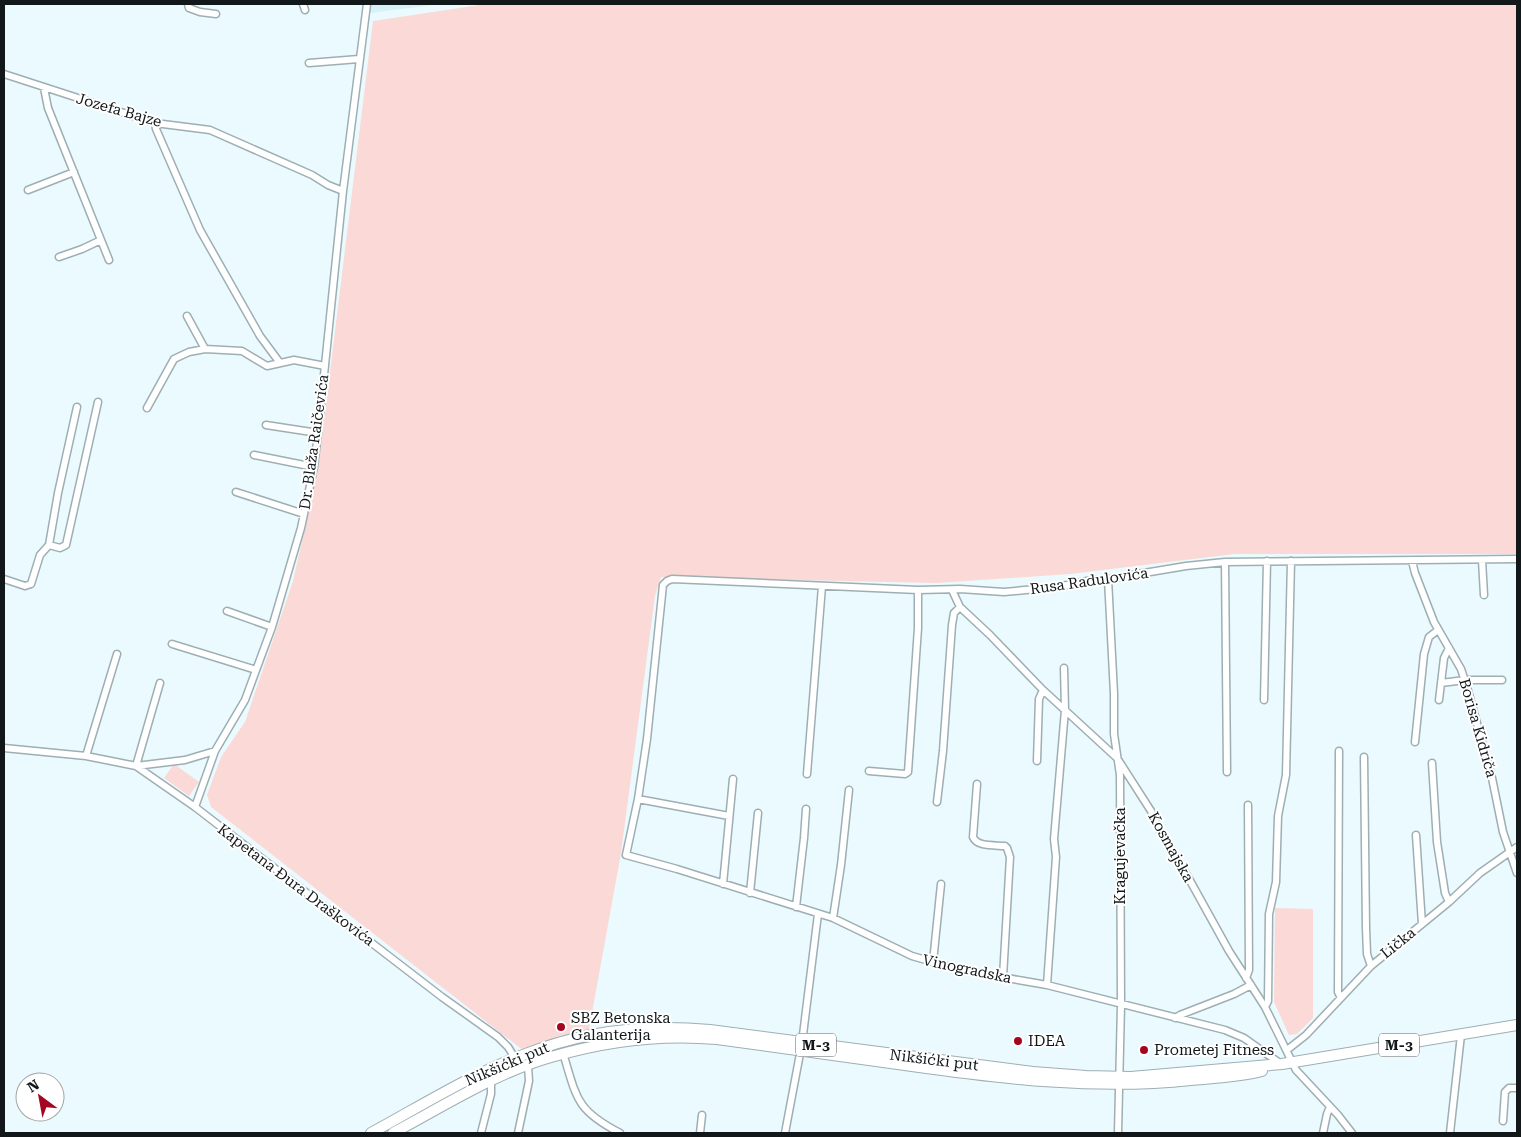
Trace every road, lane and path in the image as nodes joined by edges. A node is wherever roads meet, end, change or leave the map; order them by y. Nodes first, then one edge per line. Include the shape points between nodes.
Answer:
1 (188, 4) edge
2 (367, 4) edge
3 (216, 14) dead end
4 (359, 58) junction
5 (309, 64) dead end
6 (4, 74) edge
7 (44, 88) junction
8 (155, 123) junction
9 (74, 172) junction
10 (28, 190) dead end
11 (343, 192) junction
12 (101, 240) junction
13 (59, 256) dead end
14 (109, 260) dead end
15 (188, 316) dead end
16 (205, 349) junction
17 (280, 364) junction
18 (325, 366) junction
19 (98, 402) dead end
20 (77, 407) dead end
21 (147, 408) dead end
22 (266, 425) dead end
23 (318, 433) junction
24 (254, 455) dead end
25 (314, 467) junction
26 (236, 492) dead end
27 (304, 514) junction
28 (49, 545) junction
29 (1517, 559) edge
30 (1482, 560) junction
31 (1291, 561) junction
32 (1412, 561) junction
33 (1225, 562) junction
34 (1267, 562) junction
35 (4, 579) edge
36 (1108, 579) junction
37 (822, 586) junction
38 (918, 590) junction
39 (952, 590) junction
40 (1484, 595) dead end
41 (960, 607) junction
42 (226, 611) dead end
43 (272, 626) junction
44 (1438, 630) junction
45 (172, 644) dead end
46 (1449, 648) junction
47 (117, 654) dead end
48 (1064, 668) dead end
49 (256, 670) junction
50 (1465, 680) junction
51 (1502, 680) dead end
52 (160, 683) dead end
53 (1441, 683) junction
54 (1043, 690) junction
55 (1264, 700) dead end
56 (1438, 700) dead end
57 (1065, 710) junction
58 (1414, 742) dead end
59 (4, 748) edge
60 (215, 751) junction
61 (1339, 751) dead end
62 (86, 756) junction
63 (1364, 757) dead end
64 (1117, 758) junction
65 (1036, 762) dead end
66 (1432, 763) dead end
67 (136, 766) junction
68 (869, 770) dead end
69 (1227, 772) dead end
70 (807, 774) dead end
71 (734, 780) dead end
72 (977, 784) dead end
73 (849, 790) dead end
74 (638, 799) junction
75 (937, 802) dead end
76 (1248, 805) dead end
77 (195, 807) junction
78 (806, 808) dead end
79 (758, 813) dead end
80 (729, 816) junction
81 (1416, 835) dead end
82 (1517, 847) edge
83 (1510, 853) junction
84 (1517, 873) edge
85 (723, 884) junction
86 (941, 884) dead end
87 (750, 893) junction
88 (1449, 902) junction
89 (796, 907) junction
90 (818, 914) junction
91 (833, 918) junction
92 (1422, 924) junction
93 (933, 962) junction
94 (1371, 966) junction
95 (1004, 977) junction
96 (1246, 978) junction
97 (1047, 985) junction
98 (1251, 985) junction
99 (1341, 998) junction
100 (1121, 1005) junction
101 (1265, 1007) junction
102 (1175, 1018) junction
103 (1517, 1025) edge
104 (1461, 1035) junction
105 (802, 1047) junction
106 (1287, 1050) junction
107 (563, 1053) junction
108 (514, 1058) junction
109 (1293, 1062) junction
110 (1282, 1064) junction
111 (528, 1066) junction
112 (1120, 1080) junction
113 (491, 1081) junction
114 (1517, 1088) edge
115 (1330, 1107) junction
116 (702, 1115) dead end
117 (1502, 1121) dead end
118 (1350, 1132) edge
119 (371, 1133) edge
120 (393, 1133) edge
121 (481, 1133) edge
122 (518, 1133) edge
123 (620, 1133) edge
124 (700, 1133) edge
125 (785, 1133) edge
126 (1118, 1133) edge
127 (1323, 1133) edge
128 (1450, 1133) edge

1 - 3 street via 189,8 200,12
2 - 4 street, Dr. Blaža Raičevića
4 - 5 street
4 - 11 street, Dr. Blaža Raičevića
6 - 7 street, Jozefa Bajze
7 - 8 street, Jozefa Bajze
7 - 9 street via 48,108
8 - 11 street, Jozefa Bajze via 210,130
8 - 17 street via 200,230 260,336
9 - 10 street
9 - 12 street
11 - 18 street, Dr. Blaža Raičevića
12 - 13 street via 82,250
12 - 14 street
15 - 16 street
16 - 17 street via 244,352 265,366
16 - 21 street via 174,359
17 - 18 street via 300,360
18 - 23 street, Dr. Blaža Raičevića
19 - 28 street via 66,545 60,548
20 - 28 street
22 - 23 street
23 - 25 street, Dr. Blaža Raičevića
24 - 25 street
25 - 27 street, Dr. Blaža Raičevića
26 - 27 street
27 - 43 street, Dr. Blaža Raičevića
28 - 35 street via 40,555 28,586
29 - 30 street, Rusa Radulovića
30 - 32 street, Rusa Radulovića
30 - 40 street
31 - 32 street, Rusa Radulovića
31 - 34 street, Rusa Radulovića
31 - 101 street via 1286,775 1278,816 1276,882 1269,914 1268,1001
32 - 44 street, Borisa Kidriča
33 - 34 street, Rusa Radulovića
33 - 36 street, Rusa Radulovića
33 - 69 street
34 - 55 street
36 - 39 street, Rusa Radulovića via 1018,591
36 - 64 street, Kragujevačka
37 - 38 street, Rusa Radulovića
37 - 70 street
37 - 74 street, Rusa Radulovića via 672,579 663,585
38 - 39 street, Rusa Radulovića
38 - 68 street via 908,772
39 - 41 street, Kosmajska
41 - 54 street, Kosmajska
41 - 75 street via 954,613 952,625
42 - 43 street
43 - 49 street, Dr. Blaža Raičevića
44 - 46 street, Borisa Kidriča
44 - 58 street via 1429,637 1424,654
45 - 49 street
46 - 50 street, Borisa Kidriča
46 - 53 street via 1444,658
47 - 62 street
48 - 57 street
49 - 60 street, Dr. Blaža Raičevića via 239,713
50 - 51 street
50 - 53 street
50 - 83 street, Borisa Kidriča
52 - 67 street
53 - 56 street
54 - 57 street, Kosmajska
54 - 65 street via 1039,699
57 - 64 street, Kosmajska
57 - 97 street via 1054,839 1056,858
59 - 62 street
60 - 67 street via 185,760
60 - 77 street, Dr. Blaža Raičevića
61 - 99 street via 1338,992
62 - 67 street
63 - 94 street via 1366,936
64 - 96 street, Kosmajska via 1151,810 1166,842
64 - 100 street, Kragujevačka via 1120,775
66 - 88 street via 1437,842
67 - 77 street, Kapetana Đura Draškovića
71 - 80 street
72 - 95 street via 974,840 979,844 1005,846 1010,857
73 - 91 street
74 - 80 street
74 - 85 street, Vinogradska via 626,855
76 - 96 street via 1249,970
77 - 108 street, Kapetana Đura Draškovića via 498,1037
78 - 89 street
79 - 87 street
80 - 85 street
81 - 92 street
82 - 83 street, Lička
83 - 84 street, Borisa Kidriča
83 - 88 street, Lička via 1480,873
85 - 87 street, Vinogradska
86 - 93 street
87 - 89 street, Vinogradska
88 - 92 street, Lička
89 - 90 street, Vinogradska
90 - 91 street, Vinogradska
90 - 105 street
91 - 93 street, Vinogradska via 891,947
92 - 94 street, Lička
93 - 95 street, Vinogradska
94 - 99 street, Lička
95 - 97 street, Vinogradska
96 - 98 street, Kosmajska
97 - 100 street, Vinogradska
98 - 101 street, Kosmajska
98 - 102 street
99 - 106 street, Lička
100 - 102 street, Vinogradska
100 - 112 street, Kragujevačka
101 - 106 street, Kosmajska
102 - 110 street, Vinogradska via 1244,1038
103 - 104 main road, Nikšićki put / M-3
104 - 109 main road, Nikšićki put / M-3
104 - 128 street
105 - 107 main road via 700,1038 622,1041
105 - 108 main road, Nikšićki put / M-3 via 710,1030 642,1029 578,1038
105 - 112 main road, Nikšićki put / M-3
105 - 125 street
106 - 109 street, Kosmajska
107 - 111 main road
107 - 123 street via 582,1106 599,1122
108 - 119 main road, Nikšićki put / M-3
109 - 110 main road, Nikšićki put / M-3
109 - 115 street, Kosmajska via 1299,1074
110 - 112 main road, Nikšićki put / M-3
111 - 113 main road
111 - 122 street via 529,1081
112 - 126 street, Kragujevačka
113 - 120 main road
113 - 121 street
114 - 117 street via 1509,1088 1505,1092
115 - 118 street, Kosmajska
115 - 127 street
116 - 124 street

